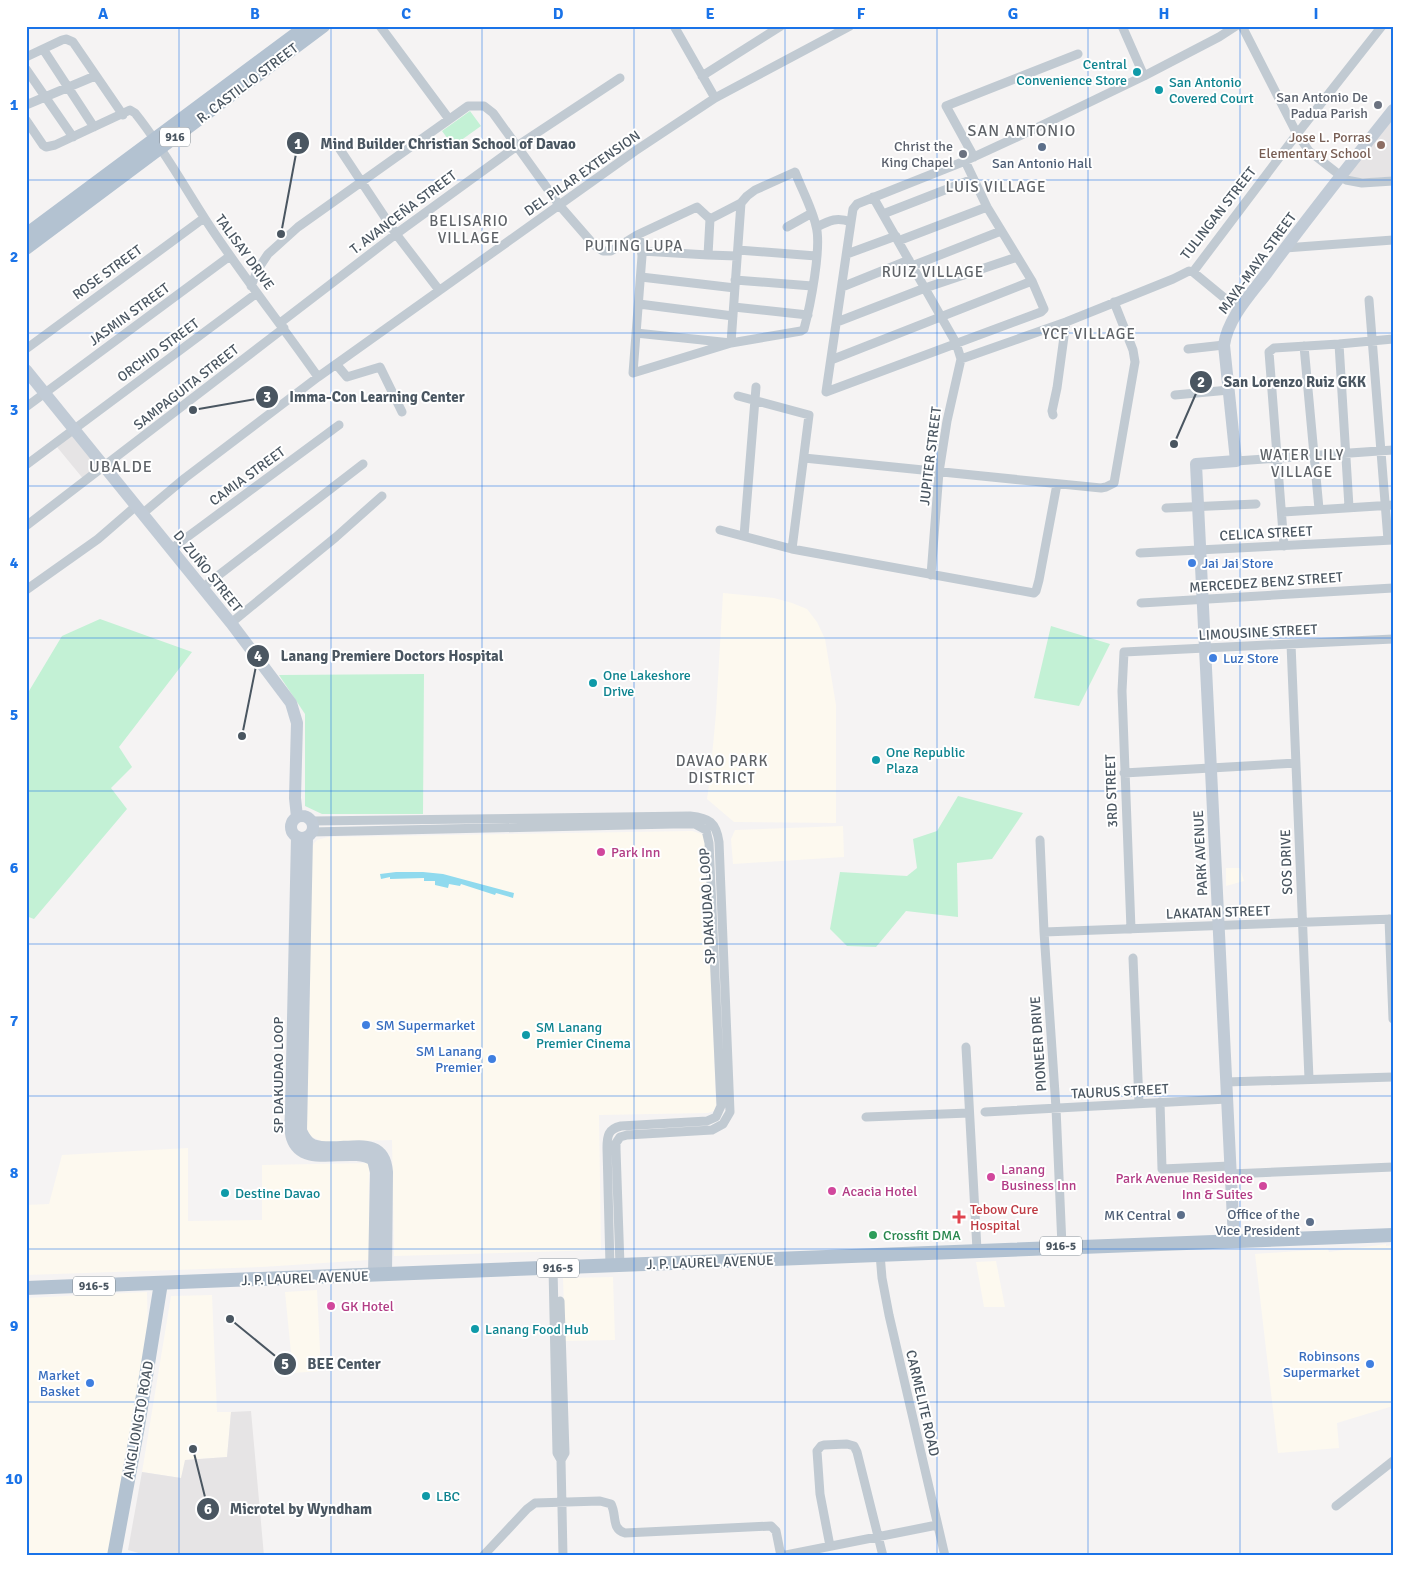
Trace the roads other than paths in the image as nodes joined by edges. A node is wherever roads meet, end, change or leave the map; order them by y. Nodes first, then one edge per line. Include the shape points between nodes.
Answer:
1 (380, 26) edge
2 (674, 26) edge
3 (781, 26) edge
4 (850, 26) edge
5 (1122, 26) edge
6 (1236, 26) edge
7 (1242, 26) edge
8 (1382, 26) edge
9 (315, 28) edge
10 (42, 49) junction
11 (1078, 54) dead end
12 (26, 56) edge
13 (26, 69) edge
14 (96, 76) junction
15 (702, 76) junction
16 (1144, 76) junction
17 (620, 78) dead end
18 (68, 88) junction
19 (45, 96) junction
20 (715, 98) junction
21 (26, 104) edge
22 (1393, 110) edge
23 (123, 114) junction
24 (449, 119) junction
25 (26, 120) edge
26 (94, 127) junction
27 (1297, 134) junction
28 (73, 137) junction
29 (157, 144) junction
30 (517, 146) junction
31 (339, 148) dead end
32 (974, 157) junction
33 (964, 161) junction
34 (1341, 177) junction
35 (973, 179) junction
36 (1393, 181) edge
37 (362, 182) junction
38 (873, 197) junction
39 (741, 203) junction
40 (560, 206) junction
41 (986, 207) junction
42 (812, 213) junction
43 (883, 214) junction
44 (204, 218) junction
45 (710, 219) junction
46 (851, 222) junction
47 (787, 227) dead end
48 (817, 227) junction
49 (1002, 230) junction
50 (396, 234) junction
51 (26, 235) edge
52 (637, 235) junction
53 (897, 238) junction
54 (1393, 240) edge
55 (26, 248) edge
56 (1285, 248) junction
57 (642, 251) junction
58 (737, 253) junction
59 (847, 254) junction
60 (708, 255) junction
61 (230, 256) junction
62 (816, 256) junction
63 (1017, 257) junction
64 (911, 263) junction
65 (1192, 272) junction
66 (641, 277) junction
67 (1032, 281) junction
68 (735, 284) junction
69 (812, 286) junction
70 (842, 287) junction
71 (925, 288) junction
72 (254, 289) junction
73 (440, 290) junction
74 (1369, 300) dead end
75 (1114, 302) junction
76 (638, 304) junction
77 (1239, 310) junction
78 (733, 311) junction
79 (808, 315) junction
80 (942, 317) junction
81 (837, 322) junction
82 (1066, 322) junction
83 (282, 325) junction
84 (636, 333) junction
85 (1393, 339) edge
86 (1373, 341) junction
87 (730, 342) junction
88 (956, 342) junction
89 (1339, 344) junction
90 (1224, 345) junction
91 (1304, 346) junction
92 (26, 349) edge
93 (1188, 349) dead end
94 (961, 359) junction
95 (831, 360) junction
96 (336, 364) junction
97 (26, 370) edge
98 (318, 377) junction
99 (756, 387) dead end
100 (1229, 390) junction
101 (44, 393) junction
102 (1175, 395) dead end
103 (738, 396) dead end
104 (755, 401) junction
105 (26, 407) edge
106 (402, 412) dead end
107 (1053, 415) dead end
108 (339, 425) dead end
109 (74, 428) junction
110 (1393, 450) edge
111 (1382, 451) junction
112 (1346, 453) junction
113 (1314, 456) junction
114 (804, 458) junction
115 (1278, 459) junction
116 (1236, 462) junction
117 (363, 464) dead end
118 (26, 465) edge
119 (105, 467) junction
120 (940, 472) junction
121 (1057, 484) junction
122 (382, 496) dead end
123 (1256, 504) dead end
124 (1390, 505) edge
125 (1198, 506) junction
126 (1349, 507) junction
127 (1166, 508) dead end
128 (1319, 509) junction
129 (139, 510) junction
130 (1283, 512) junction
131 (26, 526) edge
132 (720, 530) dead end
133 (744, 536) junction
134 (1391, 540) edge
135 (1284, 546) junction
136 (171, 548) junction
137 (792, 549) junction
138 (1200, 550) junction
139 (1140, 553) dead end
140 (931, 575) junction
141 (202, 588) junction
142 (1393, 588) edge
143 (26, 590) edge
144 (1202, 599) junction
145 (1141, 603) dead end
146 (231, 622) junction
147 (1393, 639) edge
148 (1292, 644) junction
149 (1205, 648) junction
150 (1124, 652) joint
151 (1296, 763) junction
152 (1211, 768) junction
153 (1124, 773) junction
154 (296, 817) junction
155 (307, 832) junction
156 (1040, 840) dead end
157 (1391, 919) edge
158 (1302, 922) junction
159 (1218, 926) junction
160 (1130, 929) junction
161 (1044, 932) junction
162 (1133, 958) dead end
163 (1393, 1019) edge
164 (966, 1047) dead end
165 (723, 1048) junction
166 (1393, 1077) edge
167 (1309, 1079) junction
168 (1226, 1082) junction
169 (1227, 1099) junction
170 (1160, 1102) junction
171 (1138, 1103) junction
172 (1056, 1108) junction
173 (985, 1112) dead end
174 (970, 1113) junction
175 (866, 1116) dead end
176 (1393, 1167) edge
177 (1230, 1170) junction
178 (608, 1194) junction
179 (618, 1194) junction
180 (1393, 1234) edge
181 (1234, 1240) junction
182 (1062, 1246) junction
183 (978, 1250) junction
184 (880, 1254) junction
185 (615, 1266) junction
186 (556, 1268) junction
187 (380, 1275) junction
188 (161, 1283) junction
189 (26, 1288) edge
190 (1393, 1461) edge
191 (561, 1502) junction
192 (1336, 1506) dead end
193 (937, 1526) junction
194 (878, 1537) junction
195 (830, 1546) junction
196 (114, 1556) edge
197 (483, 1556) edge
198 (563, 1556) edge
199 (781, 1556) edge
200 (883, 1556) edge
201 (944, 1556) edge

1 - 24 street
2 - 15 street
3 - 15 street
4 - 20 street, DEL PILAR EXTENSION
5 - 16 street
6 - 16 street
7 - 27 street
8 - 27 street, TULINGAN STREET
9 - 29 main road, R. CASTILLO STREET / 916
10 - 12 street
10 - 14 street via 62,40 74,42
10 - 18 street
11 - 32 street via 946,106
13 - 19 street
14 - 18 street
14 - 23 street
15 - 20 street
16 - 32 street
17 - 30 street, T. AVANCEÑA STREET
18 - 19 street
18 - 26 street
19 - 21 street
19 - 28 street
20 - 40 street, DEL PILAR EXTENSION
22 - 34 street, MAYA-MAYA STREET
23 - 26 street
23 - 29 street, TALISAY DRIVE via 130,110 133,112
24 - 30 street via 468,106 484,106
24 - 37 street
25 - 28 street via 46,147
26 - 28 street
27 - 34 street via 1309,151
27 - 65 street, TULINGAN STREET
29 - 44 street, TALISAY DRIVE
29 - 51 main road, R. CASTILLO STREET / 916
29 - 55 main road, R. CASTILLO STREET / 916
30 - 40 street
30 - 50 street, T. AVANCEÑA STREET
31 - 37 street
32 - 33 street
33 - 35 street
33 - 38 street
34 - 36 street via 1357,183
34 - 56 street, MAYA-MAYA STREET
35 - 41 street
35 - 43 street
37 - 50 street
37 - 72 street via 298,227 268,254 258,269
38 - 43 street, JUPITER STREET
38 - 46 street via 857,204
39 - 42 street via 756,190 795,172
39 - 45 street
39 - 58 street
40 - 52 street via 594,245 603,250 611,251
40 - 73 street, DEL PILAR EXTENSION
41 - 49 street
41 - 53 street
42 - 47 street
42 - 48 street
43 - 53 street, JUPITER STREET
44 - 61 street, TALISAY DRIVE
44 - 92 street, ROSE STREET
45 - 52 street via 696,207
45 - 60 street
46 - 48 street via 836,219
46 - 59 street
48 - 62 street
49 - 63 street
49 - 64 street
50 - 73 street
50 - 83 street, T. AVANCEÑA STREET
52 - 57 street
53 - 59 street
53 - 64 street, JUPITER STREET
54 - 56 street
56 - 77 street, MAYA-MAYA STREET
57 - 60 street
57 - 66 street
58 - 60 street
58 - 62 street
58 - 68 street
59 - 70 street
61 - 72 street, TALISAY DRIVE
61 - 101 street, JASMIN STREET
62 - 69 street
63 - 67 street
63 - 71 street
64 - 70 street
64 - 71 street, JUPITER STREET
65 - 75 street, TULINGAN STREET
65 - 77 street
66 - 68 street
66 - 76 street
67 - 80 street
67 - 88 street via 1044,309 1042,312
68 - 69 street
68 - 78 street
69 - 79 street
70 - 81 street
71 - 80 street, JUPITER STREET
71 - 81 street
72 - 83 street, TALISAY DRIVE
72 - 109 street, ORCHID STREET
73 - 96 street, DEL PILAR EXTENSION
74 - 86 street
75 - 82 street, TULINGAN STREET
75 - 121 street via 1135,362 1114,483 1101,488
76 - 78 street
76 - 84 street
77 - 90 street, MAYA-MAYA STREET
78 - 79 street
78 - 87 street
79 - 87 street via 801,331
80 - 88 street, JUPITER STREET
80 - 95 street
81 - 95 street
82 - 94 street, TULINGAN STREET
82 - 107 street
83 - 98 street, TALISAY DRIVE
83 - 119 street, SAMPAGUITA STREET
84 - 87 street
84 - 87 street via 633,374
85 - 86 street
86 - 89 street
86 - 111 street
88 - 94 street, JUPITER STREET
88 - 95 street via 826,392
89 - 91 street
89 - 112 street
90 - 93 street
90 - 100 street, MAYA-MAYA STREET
91 - 113 street
91 - 115 street via 1274,348 1269,352
94 - 120 street, JUPITER STREET via 948,413
96 - 98 street, DEL PILAR EXTENSION
96 - 106 street via 347,377 380,367
97 - 101 street, D. ZUÑO STREET
98 - 129 street, DEL PILAR EXTENSION
99 - 104 street
100 - 102 street
100 - 116 street, MAYA-MAYA STREET
101 - 105 street, JASMIN STREET
101 - 109 street, D. ZUÑO STREET
103 - 104 street
104 - 114 street via 809,415
104 - 133 street
108 - 136 street, CAMIA STREET
109 - 118 street, ORCHID STREET
109 - 119 street, D. ZUÑO STREET
110 - 111 street
111 - 112 street
111 - 124 street
112 - 113 street
112 - 126 street
113 - 115 street
113 - 128 street
114 - 120 street
114 - 137 street
115 - 116 street
115 - 130 street
116 - 125 street, PARK AVENUE via 1196,464
117 - 141 street
119 - 129 street, D. ZUÑO STREET
119 - 131 street, SAMPAGUITA STREET
120 - 121 street
120 - 140 street, JUPITER STREET
121 - 140 street via 1035,593
122 - 146 street
123 - 125 street
124 - 126 street
124 - 134 street
125 - 127 street
125 - 138 street, PARK AVENUE
126 - 128 street
128 - 130 street
129 - 136 street, D. ZUÑO STREET
129 - 143 street, DEL PILAR EXTENSION
130 - 135 street
132 - 133 street
133 - 137 street
134 - 135 street, CELICA STREET
135 - 138 street, CELICA STREET
136 - 141 street, D. ZUÑO STREET
137 - 140 street
138 - 139 street, CELICA STREET
138 - 144 street, PARK AVENUE
141 - 146 street, D. ZUÑO STREET
142 - 144 street, MERCEDEZ BENZ STREET
144 - 145 street, MERCEDEZ BENZ STREET
144 - 149 street, PARK AVENUE
146 - 154 street, D. ZUÑO STREET via 283,690 295,713
147 - 148 street, LIMOUSINE STREET
148 - 149 street, LIMOUSINE STREET
148 - 151 street, SOS DRIVE
149 - 150 street, LIMOUSINE STREET
149 - 152 street, PARK AVENUE
150 - 153 street, 3RD STREET
151 - 152 street
151 - 158 street, SOS DRIVE
152 - 153 street
152 - 159 street, PARK AVENUE
153 - 160 street, 3RD STREET
154 - 155 street via 305,816
154 - 155 street, D. ZUÑO STREET via 291,829 293,834
155 - 165 street, SP DAKUDAO LOOP via 701,826 708,833 709,842
155 - 187 street, SP DAKUDAO LOOP via 292,1139 300,1150 310,1155 377,1156 386,1161
156 - 161 street, PIONEER DRIVE
157 - 158 street, LAKATAN STREET
157 - 163 street
158 - 159 street, LAKATAN STREET
158 - 167 street, SOS DRIVE
159 - 160 street, LAKATAN STREET
159 - 168 street, PARK AVENUE
160 - 161 street, LAKATAN STREET
161 - 172 street, PIONEER DRIVE
162 - 171 street
164 - 174 street
165 - 178 street, SP DAKUDAO LOOP via 721,1106 716,1117 707,1121 621,1126 611,1130 607,1138
165 - 179 street, SP DAKUDAO LOOP via 730,1107 726,1121 705,1131 620,1137 616,1143
166 - 167 street
167 - 168 street
168 - 169 street, PARK AVENUE
169 - 170 street, TAURUS STREET
169 - 177 street, PARK AVENUE
170 - 171 street, TAURUS STREET
170 - 177 street via 1162,1169
171 - 172 street, TAURUS STREET
172 - 173 street, TAURUS STREET
172 - 182 street, PIONEER DRIVE
174 - 175 street
174 - 183 street
176 - 177 street
177 - 181 street, PARK AVENUE
178 - 179 street
178 - 185 street, SP DAKUDAO LOOP
179 - 185 street, SP DAKUDAO LOOP
180 - 181 main road, J. P. LAUREL AVENUE / 916-5
181 - 182 main road, J. P. LAUREL AVENUE / 916-5
182 - 183 main road, J. P. LAUREL AVENUE / 916-5
183 - 184 main road, J. P. LAUREL AVENUE / 916-5
184 - 185 main road, J. P. LAUREL AVENUE / 916-5
184 - 193 street, CARMELITE ROAD via 889,1316
185 - 186 main road, J. P. LAUREL AVENUE / 916-5
186 - 187 main road, J. P. LAUREL AVENUE / 916-5
186 - 191 street via 561,1439 557,1453 561,1460
187 - 188 main road, J. P. LAUREL AVENUE / 916-5
188 - 189 main road, J. P. LAUREL AVENUE / 916-5
188 - 196 main road, ANGLIONGTO ROAD
190 - 192 street
191 - 197 street via 531,1505
191 - 198 street
191 - 199 street via 608,1502 613,1507 616,1528 625,1533 771,1526 776,1531
193 - 194 street
193 - 201 street, CARMELITE ROAD
194 - 195 street
194 - 195 street via 854,1446 824,1445 817,1451 820,1494
194 - 200 street
195 - 199 street

